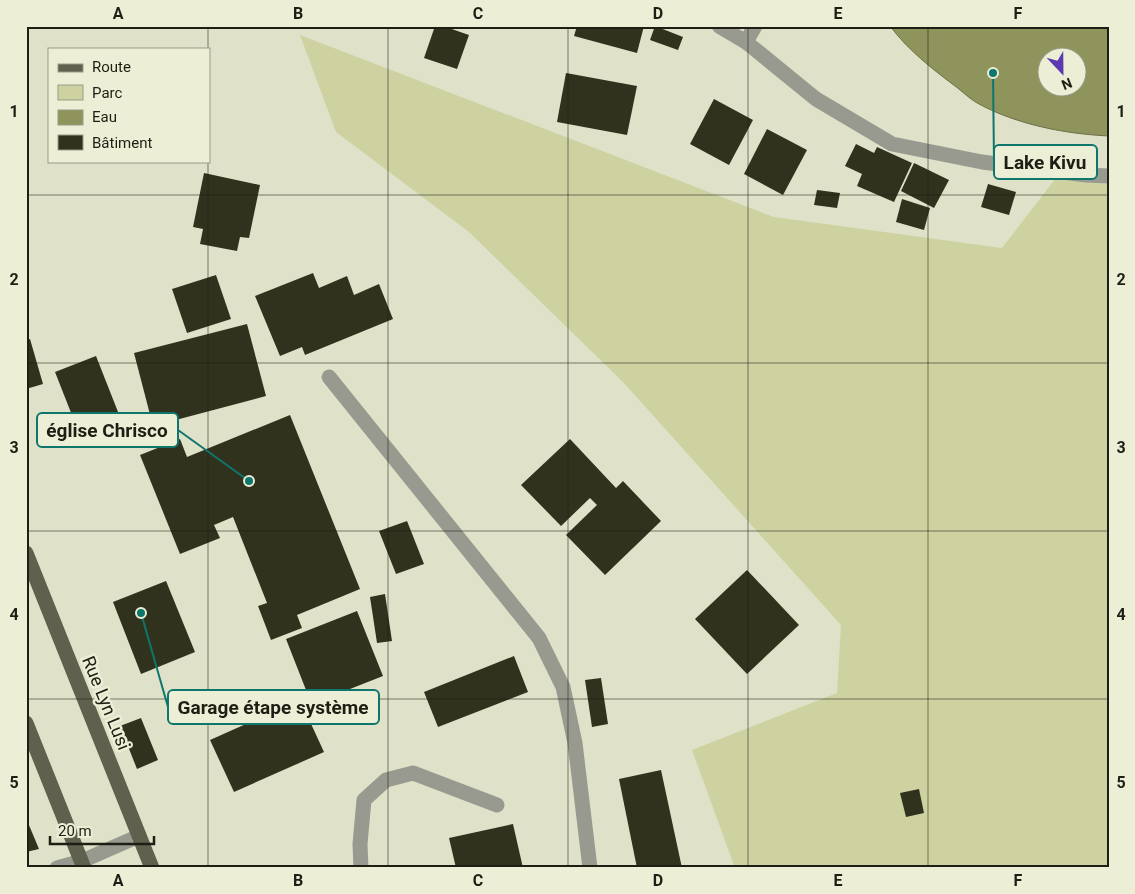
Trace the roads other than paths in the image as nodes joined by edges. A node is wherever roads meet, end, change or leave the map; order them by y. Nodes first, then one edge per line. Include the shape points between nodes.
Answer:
1 (719, 26) edge
2 (755, 26) edge
3 (746, 42) junction
4 (1109, 176) edge
5 (329, 377) dead end
6 (26, 553) edge
7 (26, 722) edge
8 (497, 805) dead end
9 (139, 836) junction
10 (83, 865) edge
11 (57, 868) edge
12 (152, 868) edge
13 (361, 868) edge
14 (590, 868) edge

1 - 3 street
2 - 3 street
3 - 4 street via 816,99 892,144 982,162
5 - 14 street via 539,638 563,687 574,743
6 - 9 main road, Rue Lyn Lusi
7 - 10 main road
8 - 13 street via 413,773 386,780 364,800
9 - 10 street
9 - 12 main road, Rue Lyn Lusi
10 - 11 street

